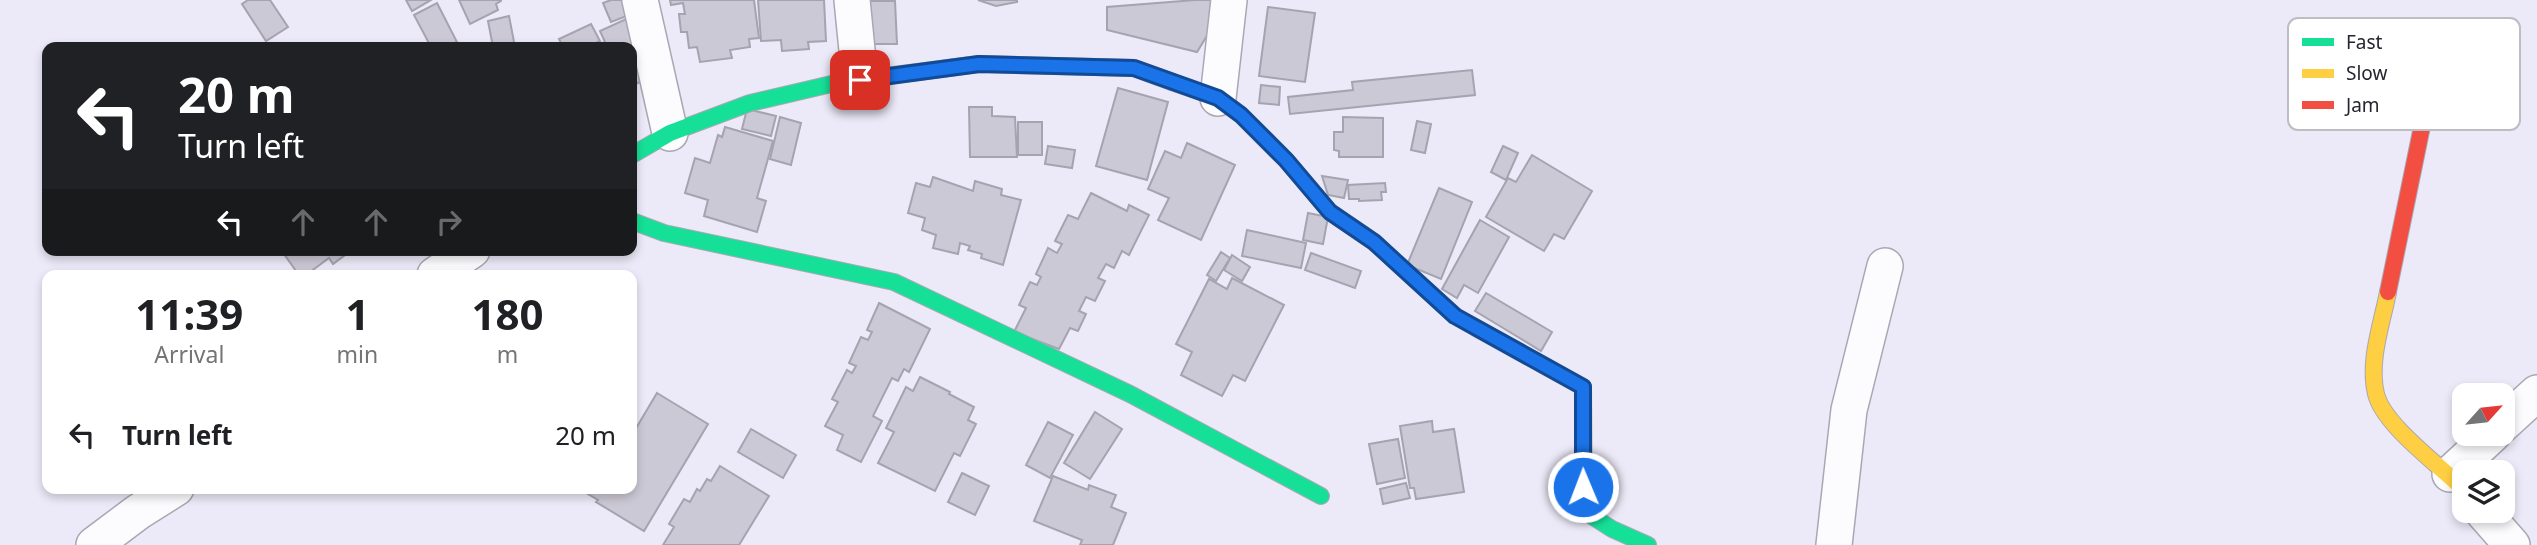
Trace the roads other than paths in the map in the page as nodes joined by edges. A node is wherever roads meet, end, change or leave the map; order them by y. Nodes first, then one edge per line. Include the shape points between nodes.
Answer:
1 (640, 0) edge
2 (852, 0) edge
3 (1229, 0) edge
4 (860, 80) junction
5 (1218, 98) junction
6 (2421, 130) edge
7 (670, 133) junction
8 (637, 152) edge
9 (637, 223) edge
10 (463, 256) edge
11 (1885, 265) dead end
12 (442, 270) edge
13 (2537, 393) edge
14 (2515, 413) edge
15 (2452, 477) edge
16 (166, 494) edge
17 (1321, 496) dead end
18 (2493, 523) edge
19 (94, 545) edge
20 (1648, 545) edge
21 (1834, 545) edge
22 (2512, 545) edge

1 - 7 street
2 - 4 street
3 - 5 street
4 - 5 street via 979,64 1134,68
4 - 7 street via 750,103
5 - 20 street via 1286,160 1330,212 1374,242 1455,316 1583,387 1584,511
6 - 15 street via 2375,357 2374,382 2379,400 2396,425
7 - 8 street
9 - 17 street via 664,233 894,282 1130,394
10 - 12 street
11 - 21 street via 1849,410
13 - 14 street
16 - 19 street
18 - 22 street

